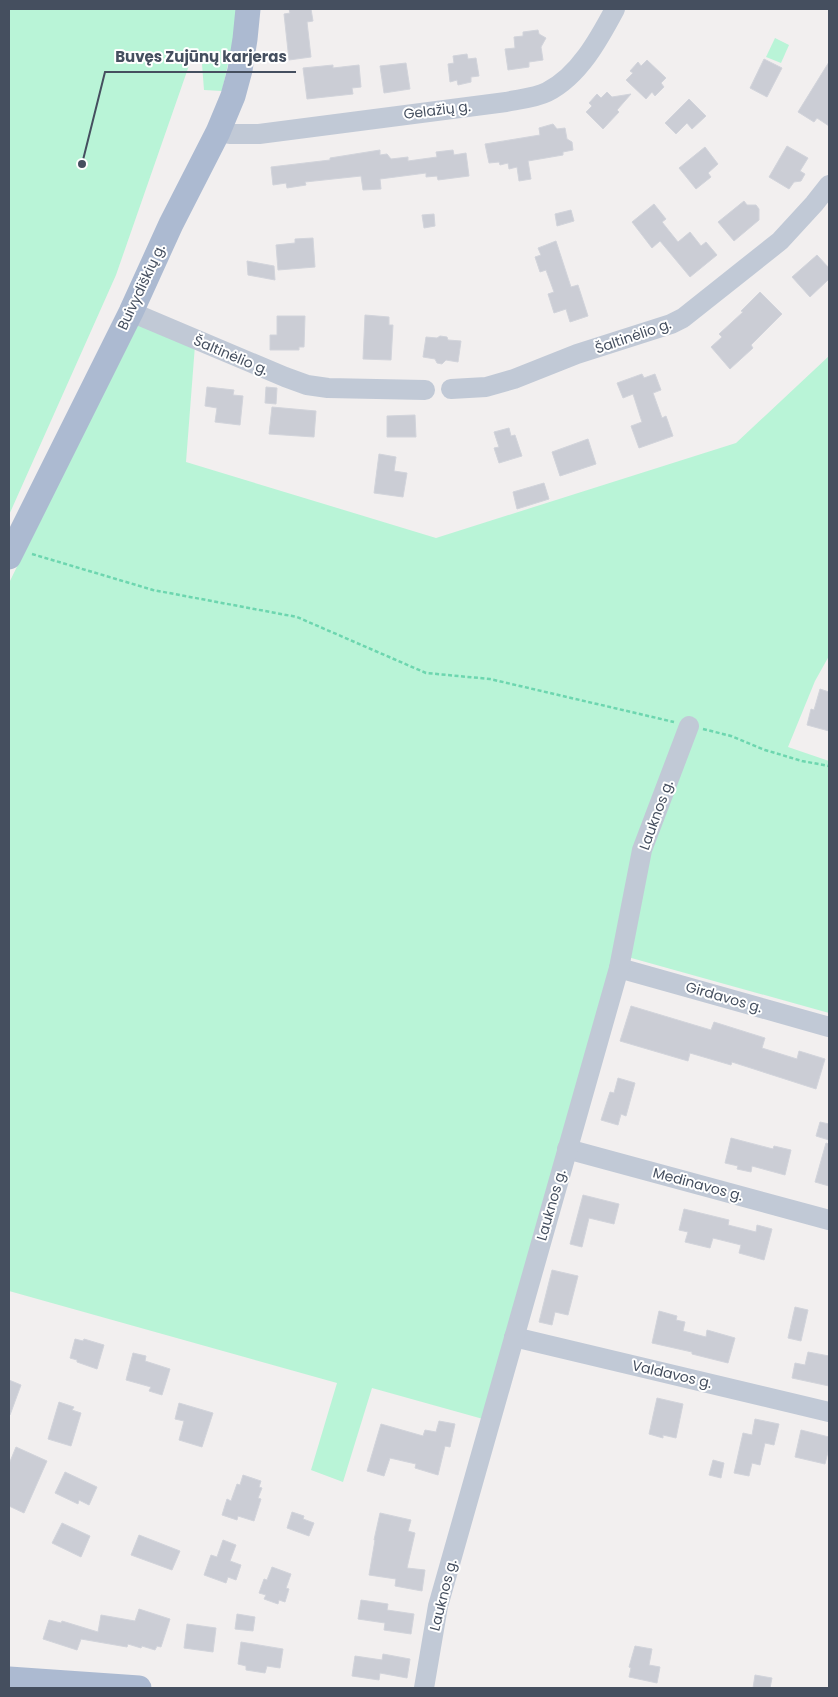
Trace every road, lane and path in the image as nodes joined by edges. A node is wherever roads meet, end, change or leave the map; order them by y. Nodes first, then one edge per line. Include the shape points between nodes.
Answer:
1 (248, 9) edge
2 (615, 9) edge
3 (218, 132) junction
4 (829, 186) edge
5 (131, 312) junction
6 (451, 389) dead end
7 (425, 390) dead end
8 (11, 552) edge
9 (689, 726) junction
10 (829, 766) edge
11 (619, 968) junction
12 (829, 1027) edge
13 (567, 1149) junction
14 (829, 1220) edge
15 (514, 1337) junction
16 (829, 1412) edge
17 (9, 1678) edge
18 (91, 1686) edge
19 (139, 1688) edge
20 (424, 1688) edge

1 - 3 main road, Buivydiškių g. via 240,70
2 - 3 street, Gelažių g. via 592,49 576,69 554,88 536,96 259,134
3 - 5 main road, Buivydiškių g.
4 - 6 street, Šaltinėlio g. via 780,240 683,318 514,379 486,387
5 - 7 street, Šaltinėlio g. via 306,385
5 - 8 main road, Buivydiškių g.
8 - 9 path via 45,558 153,590 297,618 426,673 490,679
9 - 10 path via 731,736 784,756
9 - 11 street, Lauknos g. via 642,850
11 - 12 street, Girdavos g.
11 - 13 street, Lauknos g.
13 - 14 street, Medinavos g.
13 - 15 street, Lauknos g.
15 - 16 street, Valdavos g.
15 - 20 street, Lauknos g. via 438,1606
17 - 18 main road
18 - 19 main road

